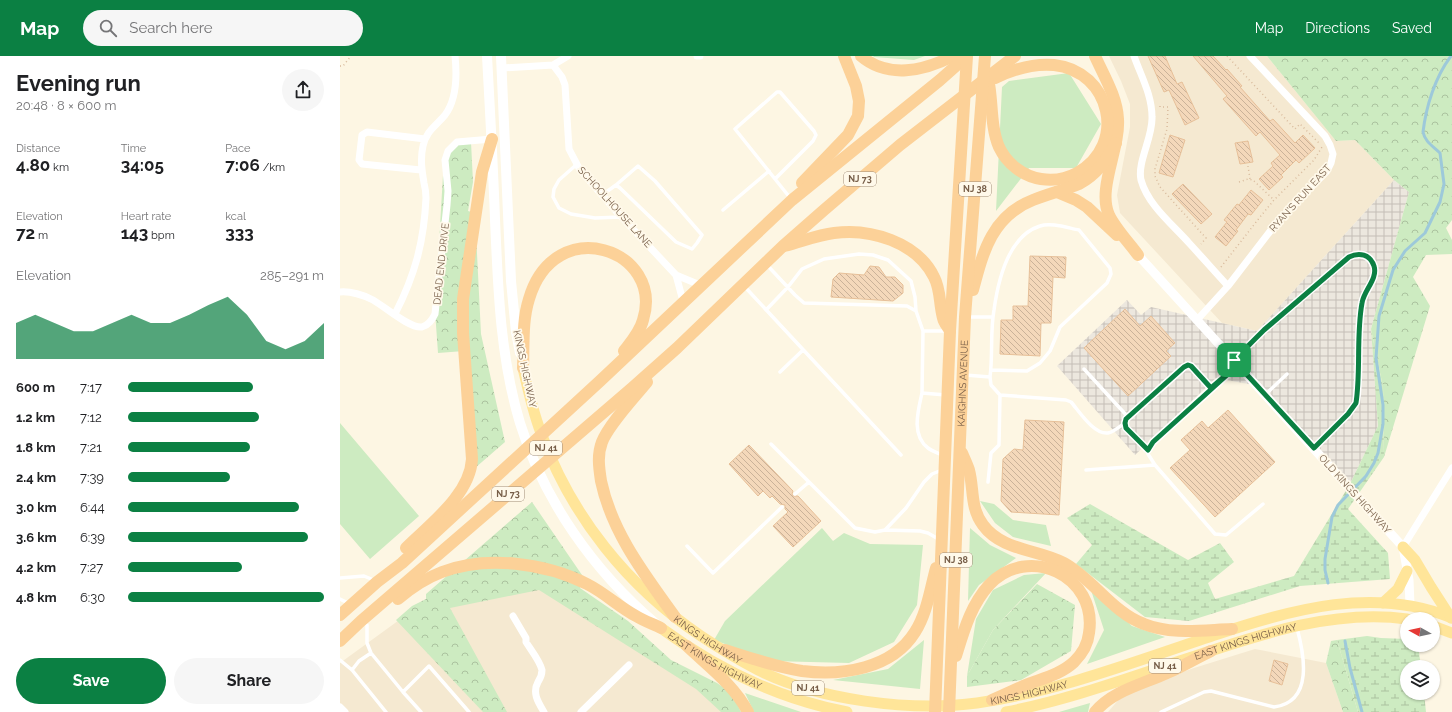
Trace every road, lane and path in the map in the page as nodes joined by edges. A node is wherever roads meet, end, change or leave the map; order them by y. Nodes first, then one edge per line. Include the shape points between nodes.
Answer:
1 (351, 56) edge
2 (455, 56) edge
3 (487, 56) edge
4 (501, 56) edge
5 (568, 56) edge
6 (697, 56) edge
7 (700, 56) edge
8 (844, 56) edge
9 (860, 56) edge
10 (953, 56) edge
11 (960, 56) edge
12 (967, 56) edge
13 (1095, 56) edge
14 (1134, 56) edge
15 (1227, 56) edge
16 (1250, 56) edge
17 (1013, 58) edge
18 (985, 59) edge
19 (552, 65) junction
20 (340, 66) edge
21 (502, 68) junction
22 (965, 78) junction
23 (978, 86) junction
24 (1159, 102) dead end
25 (425, 139) junction
26 (492, 139) junction
27 (1116, 143) junction
28 (576, 165) junction
29 (1248, 166) dead end
30 (421, 170) junction
31 (769, 171) junction
32 (775, 179) junction
33 (1250, 179) junction
34 (1239, 182) dead end
35 (616, 186) junction
36 (1057, 192) junction
37 (602, 195) junction
38 (792, 200) junction
39 (1274, 200) junction
40 (723, 210) dead end
41 (621, 217) junction
42 (1200, 244) dead end
43 (783, 246) junction
44 (1138, 255) junction
45 (765, 263) junction
46 (1219, 264) dead end
47 (676, 275) junction
48 (743, 284) junction
49 (700, 285) junction
50 (1228, 286) junction
51 (788, 287) junction
52 (340, 292) edge
53 (683, 301) junction
54 (766, 310) junction
55 (916, 311) junction
56 (395, 314) junction
57 (965, 317) junction
58 (993, 318) junction
59 (1197, 320) junction
60 (923, 331) junction
61 (950, 331) junction
62 (677, 348) junction
63 (803, 350) junction
64 (1236, 362) junction
65 (523, 368) junction
66 (1084, 369) dead end
67 (991, 370) junction
68 (780, 372) dead end
69 (1287, 374) dead end
70 (963, 375) junction
71 (990, 377) junction
72 (600, 381) junction
73 (1211, 388) junction
74 (922, 394) junction
75 (948, 395) junction
76 (1000, 395) junction
77 (1265, 395) junction
78 (1128, 417) junction
79 (1125, 423) junction
80 (771, 444) dead end
81 (1314, 448) junction
82 (960, 450) junction
83 (1148, 450) junction
84 (901, 455) dead end
85 (946, 463) junction
86 (1155, 465) junction
87 (1452, 468) edge
88 (1086, 470) dead end
89 (808, 482) junction
90 (988, 482) dead end
91 (550, 492) joint
92 (795, 494) dead end
93 (1263, 504) dead end
94 (782, 507) dead end
95 (885, 530) junction
96 (942, 544) junction
97 (687, 546) dead end
98 (1403, 547) junction
99 (1407, 571) junction
100 (340, 578) edge
101 (377, 582) junction
102 (345, 602) edge
103 (1382, 603) junction
104 (1409, 612) edge
105 (1435, 612) edge
106 (340, 614) edge
107 (1440, 614) edge
108 (1400, 615) edge
109 (512, 616) dead end
110 (674, 617) junction
111 (1452, 618) edge
112 (367, 625) junction
113 (1296, 626) junction
114 (661, 628) junction
115 (1232, 629) junction
116 (1440, 629) edge
117 (1452, 633) edge
118 (340, 641) edge
119 (687, 646) junction
120 (725, 650) junction
121 (1210, 650) junction
122 (371, 653) junction
123 (340, 660) edge
124 (629, 665) dead end
125 (352, 670) junction
126 (951, 670) junction
127 (403, 692) junction
128 (992, 700) junction
129 (340, 706) edge
130 (1274, 707) junction
131 (345, 712) edge
132 (386, 712) edge
133 (421, 712) edge
134 (469, 712) edge
135 (544, 712) edge
136 (581, 712) edge
137 (748, 712) edge
138 (847, 712) edge
139 (935, 712) edge
140 (949, 712) edge
141 (1006, 712) edge
142 (1095, 712) edge
143 (1161, 712) edge
144 (1273, 712) edge

1 - 20 path via 343,66
2 - 25 street via 457,76 454,95 446,113 426,134
3 - 26 main road, KINGS HIGHWAY / NJ 41
4 - 21 main road, KINGS HIGHWAY / NJ 41
5 - 19 street
6 - 7 street
8 - 38 highway via 858,93 855,123 848,135 805,180
9 - 10 highway via 870,63 892,70 918,70
11 - 22 highway
12 - 22 highway, KAIGHNS AVENUE / NJ 38
12 - 38 highway, NJ 73
13 - 27 highway via 1116,103
14 - 50 street via 1148,91 1152,117 1141,167 1141,179 1145,190 1161,213
15 - 39 path via 1295,129 1300,124 1322,147 1314,160
16 - 50 street, RYAN'S RUN EAST via 1318,128 1333,154 1332,163 1327,171 1278,221
17 - 23 highway, NJ 73
18 - 23 highway via 990,87 997,140 1004,156 1016,168 1029,176 1047,180 1067,177 1086,167 1102,148 1108,125 1104,101 1085,76 1070,68 1054,65 1028,66 1008,72
18 - 57 highway, KAIGHNS AVENUE / NJ 38
19 - 21 street
19 - 28 street, SCHOOLHOUSE LANE via 565,85 569,149
21 - 65 main road, KINGS HIGHWAY / NJ 41 via 511,281 516,332
22 - 61 highway, KAIGHNS AVENUE / NJ 38
23 - 43 highway, NJ 73 via 879,163
24 - 42 path via 1160,108 1168,107 1167,129 1155,176 1160,187 1206,238
25 - 30 street
25 - 30 street via 368,132 362,135 359,160 362,164
26 - 56 street, DEAD END DRIVE via 458,142 448,151 445,160 448,191 435,314 430,323 421,327 412,325
26 - 91 main road, KINGS HIGHWAY / NJ 41 via 497,281 504,348 521,425
26 - 101 highway via 482,172 463,298 471,471 455,498 396,558
27 - 36 highway via 1095,174 1079,184
27 - 44 highway via 1106,190 1106,204 1110,217
28 - 37 street, SCHOOLHOUSE LANE
28 - 41 lane via 559,180 554,189 553,197 559,208 571,214 595,218
29 - 33 path
30 - 56 street via 426,196 422,239 417,263
31 - 32 lane
31 - 32 lane via 735,129 780,92 816,135
31 - 40 lane
32 - 38 lane
33 - 34 path
33 - 39 path
35 - 35 lane via 676,242 692,249 697,243 702,235 638,166
35 - 37 lane
36 - 44 highway via 1087,207
36 - 57 highway via 1024,204 1009,213 997,227 983,254
37 - 41 street, SCHOOLHOUSE LANE
38 - 49 highway, NJ 73
39 - 46 path via 1222,267
41 - 47 street, SCHOOLHOUSE LANE
43 - 45 highway, NJ 73
43 - 61 highway via 844,232 868,233 901,245 922,259 935,279 943,319
44 - 59 street, OLD KINGS HIGHWAY
45 - 48 highway, NJ 73
45 - 51 lane
47 - 49 street, SCHOOLHOUSE LANE
47 - 53 street, SCHOOLHOUSE LANE
48 - 54 lane
48 - 62 highway, NJ 73
49 - 53 highway, NJ 73
50 - 59 street, RYAN'S RUN EAST
51 - 54 lane
51 - 55 lane via 804,303 907,306
51 - 55 lane via 802,269 824,259 859,254 873,255 888,260 911,281
52 - 56 street, DEAD END DRIVE via 372,299
53 - 72 highway, NJ 73
54 - 63 lane
55 - 60 lane
57 - 58 lane
57 - 70 highway, KAIGHNS AVENUE / NJ 38
58 - 67 lane
58 - 67 lane via 1005,263 1013,248 1026,233 1040,226 1079,230 1110,268 1111,274 1107,283 1060,327 1050,351 1040,363 1027,371
59 - 64 street, OLD KINGS HIGHWAY
60 - 61 lane
60 - 74 lane
61 - 75 highway, KAIGHNS AVENUE / NJ 38
62 - 110 highway via 610,427 598,458 604,492 620,534
62 - 118 highway, NJ 73
63 - 68 lane
63 - 84 lane
64 - 73 lane
64 - 77 street, OLD KINGS HIGHWAY
64 - 81 lane via 1264,330 1349,257 1357,254 1370,259 1374,266 1374,274 1362,306 1356,403
65 - 72 highway via 525,317 529,298 538,278 549,264 562,254 578,249 600,249 614,254 632,268 644,291 646,306 640,328
65 - 110 main road, KINGS HIGHWAY / NJ 41 via 546,448 580,513 612,556 642,589
66 - 78 lane
67 - 71 lane
69 - 77 lane
70 - 71 lane
70 - 82 highway, KAIGHNS AVENUE / NJ 38
71 - 76 lane via 991,385
72 - 101 highway, NJ 73 via 402,563
73 - 78 lane via 1188,365
73 - 83 lane via 1153,442
74 - 75 lane
74 - 85 lane via 917,419 918,437
75 - 85 highway, KAIGHNS AVENUE / NJ 38
76 - 79 lane via 1066,400 1071,402 1094,429 1104,433 1110,433
76 - 90 lane via 999,445 991,454
77 - 81 street, OLD KINGS HIGHWAY
78 - 79 lane
79 - 83 lane via 1126,428
80 - 89 lane
81 - 98 street, OLD KINGS HIGHWAY
82 - 115 highway via 969,470 973,502 978,517 986,530 998,540 1067,565 1127,615 1144,624 1179,630
82 - 126 highway, KAIGHNS AVENUE / NJ 38
83 - 86 lane
85 - 95 lane via 924,482 906,508
85 - 96 highway, KAIGHNS AVENUE / NJ 38
86 - 88 lane
86 - 93 lane via 1215,534 1226,535
87 - 98 street
89 - 92 lane
89 - 95 lane via 855,528 875,532
91 - 114 main road, EAST KINGS HIGHWAY / NJ 41 via 590,556 623,593
94 - 97 lane via 713,573
95 - 96 lane via 920,531 928,533
96 - 120 highway via 919,625 901,648 882,661 858,668 816,672 775,666
96 - 139 highway, KAIGHNS AVENUE / NJ 38
98 - 99 street
98 - 111 main road via 1415,560
99 - 103 main road via 1398,589
99 - 104 street
100 - 101 lane via 364,576
101 - 102 highway, NJ 73
102 - 106 highway, NJ 73
103 - 104 main road, NJ 41
103 - 115 main road, KINGS HIGHWAY / NJ 41 via 1331,605 1276,616
104 - 105 main road, NJ 41 via 1427,609
107 - 111 main road, NJ 41
108 - 113 main road, EAST KINGS HIGHWAY / NJ 41 via 1361,617
109 - 135 street via 542,671 535,691
110 - 120 main road, KINGS HIGHWAY / NJ 41
112 - 114 highway via 417,584 434,576 462,567 498,564 534,567 566,575 598,590 636,616
112 - 118 highway
112 - 122 lane via 366,639
113 - 121 main road, EAST KINGS HIGHWAY / NJ 41
113 - 130 lane via 1304,658 1304,675 1296,696 1286,704
114 - 119 main road, EAST KINGS HIGHWAY / NJ 41
115 - 128 main road, KINGS HIGHWAY / NJ 41 via 1069,682
116 - 117 main road
119 - 137 highway via 729,686
119 - 138 main road, EAST KINGS HIGHWAY / NJ 41 via 760,686 809,703
120 - 128 main road, KINGS HIGHWAY / NJ 41 via 758,670 778,678 820,692 858,700 912,706 974,704
121 - 141 main road, EAST KINGS HIGHWAY / NJ 41 via 1080,693
121 - 142 highway via 1168,673 1114,696
122 - 125 lane via 359,661
122 - 127 lane
123 - 125 lane
124 - 136 street
125 - 132 lane
126 - 128 highway via 972,609 990,583 1012,570 1029,566 1045,567 1067,577 1082,593 1088,607 1090,630 1083,650 1075,661 1056,674
126 - 140 highway, KAIGHNS AVENUE / NJ 38
127 - 133 lane
127 - 134 lane via 429,666
129 - 131 street
130 - 143 lane via 1211,691
130 - 144 lane

